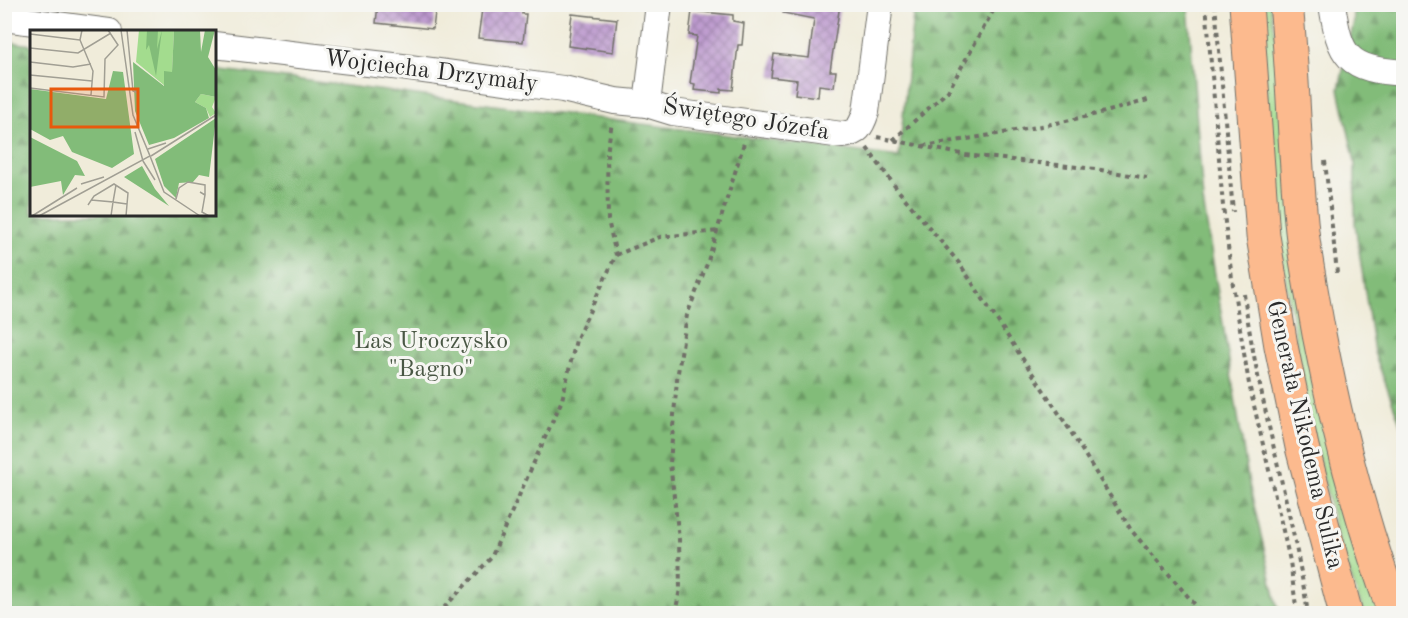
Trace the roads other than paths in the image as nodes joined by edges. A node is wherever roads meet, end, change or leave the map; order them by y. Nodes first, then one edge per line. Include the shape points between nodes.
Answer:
1 (659, 4) edge
2 (880, 4) edge
3 (1229, 4) edge
4 (1246, 4) edge
5 (1286, 4) edge
6 (1332, 4) edge
7 (4, 18) edge
8 (94, 30) edge
9 (216, 45) edge
10 (1252, 68) junction
11 (1404, 73) edge
12 (647, 104) junction
13 (1346, 614) edge
14 (1395, 614) edge

1 - 12 street
2 - 12 street, Świętego Józefa via 866,112 856,133 842,135 750,123
3 - 10 street
4 - 10 highway, Generała Nikodema Sulika
5 - 14 highway, Generała Nikodema Sulika via 1296,171 1312,294 1359,504
6 - 11 street via 1338,39 1350,59 1373,69
7 - 8 street
9 - 12 street, Wojciecha Drzymały via 553,87
10 - 13 highway, Generała Nikodema Sulika via 1263,236 1281,346 1302,447

